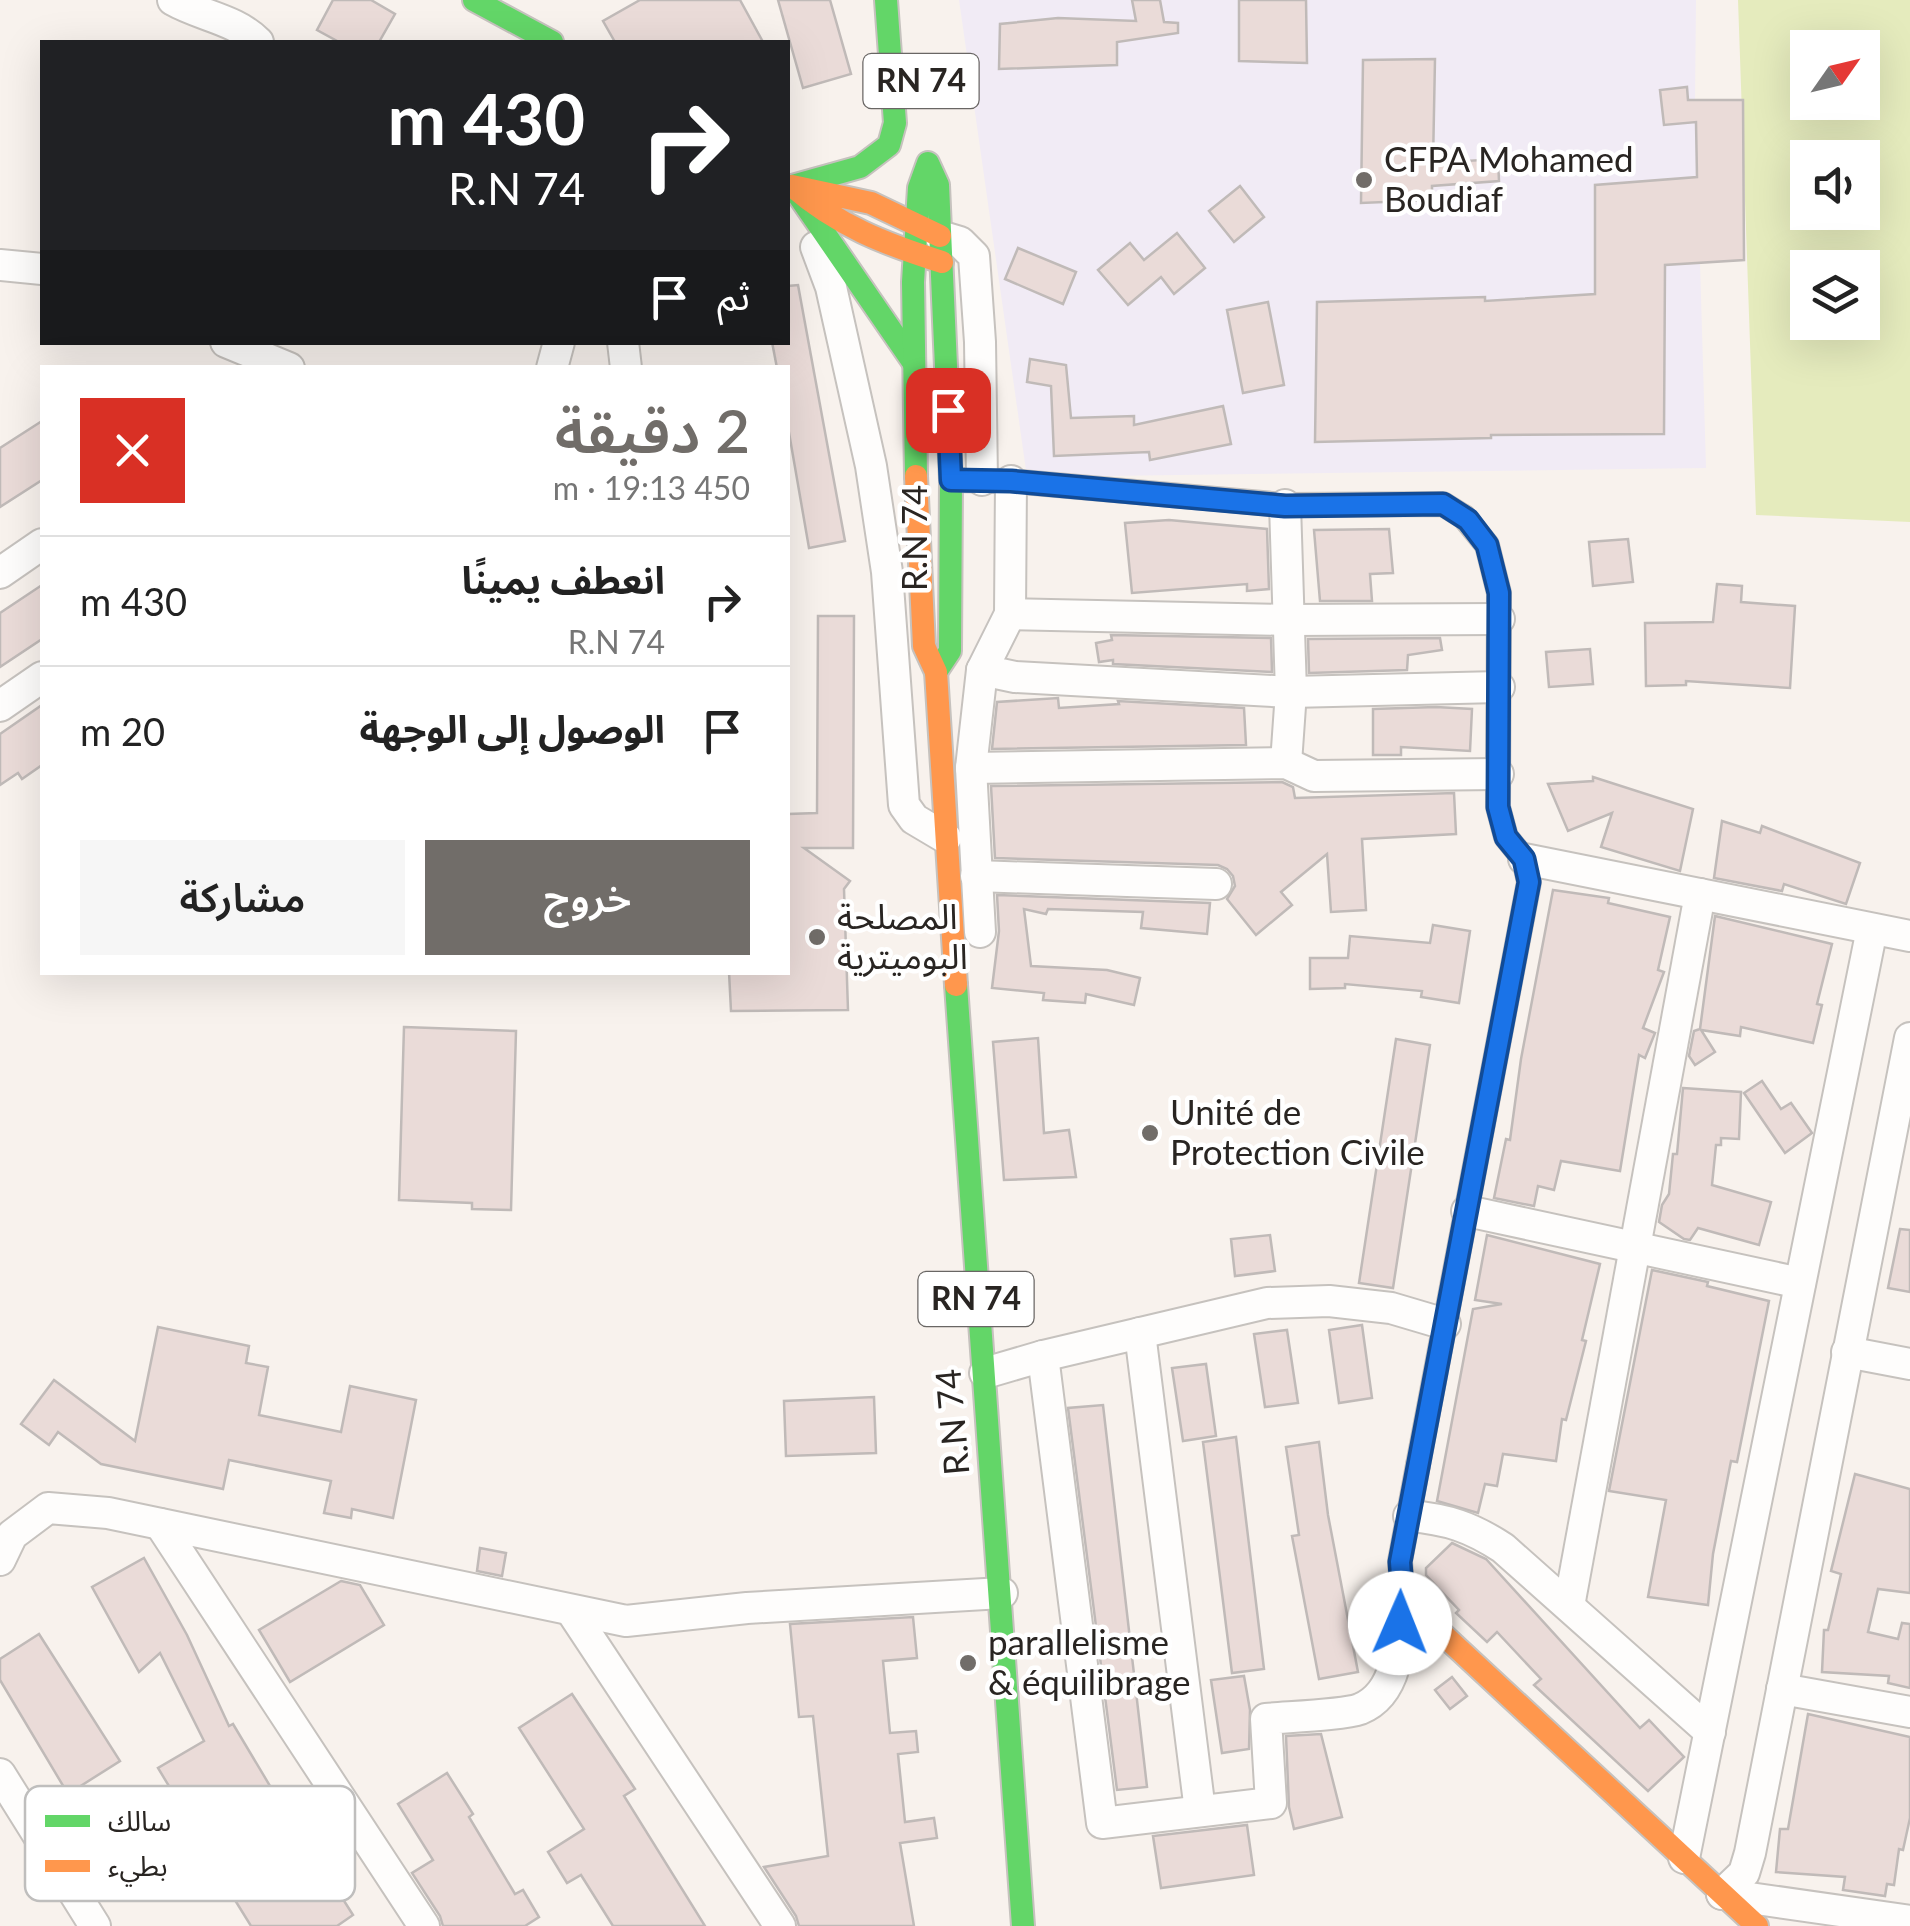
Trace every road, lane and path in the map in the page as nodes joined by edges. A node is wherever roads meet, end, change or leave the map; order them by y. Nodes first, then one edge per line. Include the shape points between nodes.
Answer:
1 (173, 0) edge
2 (474, 0) edge
3 (886, 0) edge
4 (256, 40) edge
5 (548, 40) edge
6 (927, 153) dead end
7 (790, 184) edge
8 (933, 241) junction
9 (914, 254) junction
10 (0, 265) edge
11 (40, 269) edge
12 (233, 345) edge
13 (913, 362) junction
14 (282, 365) edge
15 (951, 480) junction
16 (996, 481) junction
17 (1285, 506) junction
18 (40, 545) edge
19 (0, 573) edge
20 (1010, 614) junction
21 (1499, 618) junction
22 (1288, 620) junction
23 (982, 670) junction
24 (40, 679) edge
25 (937, 681) junction
26 (1499, 687) junction
27 (895, 689) junction
28 (1290, 692) junction
29 (0, 706) edge
30 (1286, 763) junction
31 (971, 768) junction
32 (1498, 774) junction
33 (946, 838) junction
34 (1524, 859) junction
35 (976, 876) junction
36 (1216, 884) dead end
37 (1700, 894) junction
38 (1872, 929) junction
39 (980, 932) dead end
40 (1910, 936) edge
41 (1909, 1048) edge
42 (1467, 1211) junction
43 (1634, 1249) junction
44 (1800, 1283) junction
45 (1445, 1324) junction
46 (1140, 1333) junction
47 (1846, 1352) junction
48 (1043, 1356) junction
49 (1910, 1364) edge
50 (984, 1373) junction
51 (1408, 1516) junction
52 (160, 1524) junction
53 (0, 1560) edge
54 (1402, 1589) junction
55 (1002, 1593) junction
56 (1569, 1606) junction
57 (572, 1612) junction
58 (1782, 1689) junction
59 (1910, 1712) edge
60 (1710, 1732) junction
61 (0, 1774) edge
62 (332, 1786) edge
63 (1200, 1811) junction
64 (25, 1814) edge
65 (355, 1821) edge
66 (1684, 1858) junction
67 (1722, 1894) junction
68 (79, 1901) edge
69 (1910, 1920) edge
70 (95, 1926) edge
71 (424, 1926) edge
72 (780, 1926) edge
73 (1023, 1926) edge
74 (1757, 1926) edge

1 - 4 street
2 - 5 main road
3 - 7 main road via 895,124 889,145 860,167
6 - 8 main road, R.N 74 / RN 74 via 938,186
7 - 8 main road via 871,204
7 - 9 main road via 825,216
7 - 13 main road
7 - 27 street via 831,287 871,466
8 - 9 main road, R.N 74 / RN 74
8 - 15 main road, R.N 74 / RN 74
8 - 16 street via 960,242 974,256
9 - 13 main road, R.N 74 / RN 74
10 - 11 street
12 - 14 street
13 - 25 main road, R.N 74 / RN 74 via 924,646
15 - 16 main road
15 - 25 main road, R.N 74 / RN 74 via 950,650
16 - 17 main road
16 - 20 street
17 - 21 main road via 1443,504 1468,520 1487,545
17 - 22 street
18 - 19 street
20 - 22 street
20 - 23 street
21 - 22 street
21 - 26 main road
22 - 28 street
23 - 28 street
23 - 31 street
24 - 29 street
25 - 27 street
25 - 33 main road, R.N 74 / RN 74
26 - 28 street
26 - 32 main road
27 - 33 street via 904,805
28 - 30 street
30 - 31 street
30 - 32 street via 1314,776
31 - 35 street
32 - 34 main road via 1506,837
33 - 50 main road, R.N 74 / RN 74
34 - 37 street
34 - 42 main road via 1529,882
35 - 36 street
35 - 39 street
37 - 38 street
37 - 43 street
38 - 40 street
38 - 44 street
41 - 47 street
42 - 43 street
42 - 45 main road
43 - 44 street
43 - 56 street
44 - 60 street
45 - 46 street via 1328,1300 1267,1303
45 - 51 main road
46 - 48 street
46 - 63 street
47 - 49 street
47 - 58 street
48 - 50 street
48 - 63 street via 1102,1822
50 - 55 main road, R.N 74 / RN 74
51 - 54 main road
51 - 56 street via 1473,1528
52 - 53 street via 48,1508 12,1535
52 - 57 street
52 - 62 street
54 - 63 street via 1390,1683 1361,1709 1266,1719 1271,1803
54 - 66 main road via 1424,1617
55 - 57 street via 626,1622
55 - 73 main road, R.N 74 / RN 74
56 - 60 street
57 - 72 street
58 - 59 street
58 - 67 street via 1750,1853 1744,1873
60 - 66 street
61 - 64 street
65 - 71 street
66 - 67 main road
67 - 69 street
67 - 74 main road
68 - 70 street

